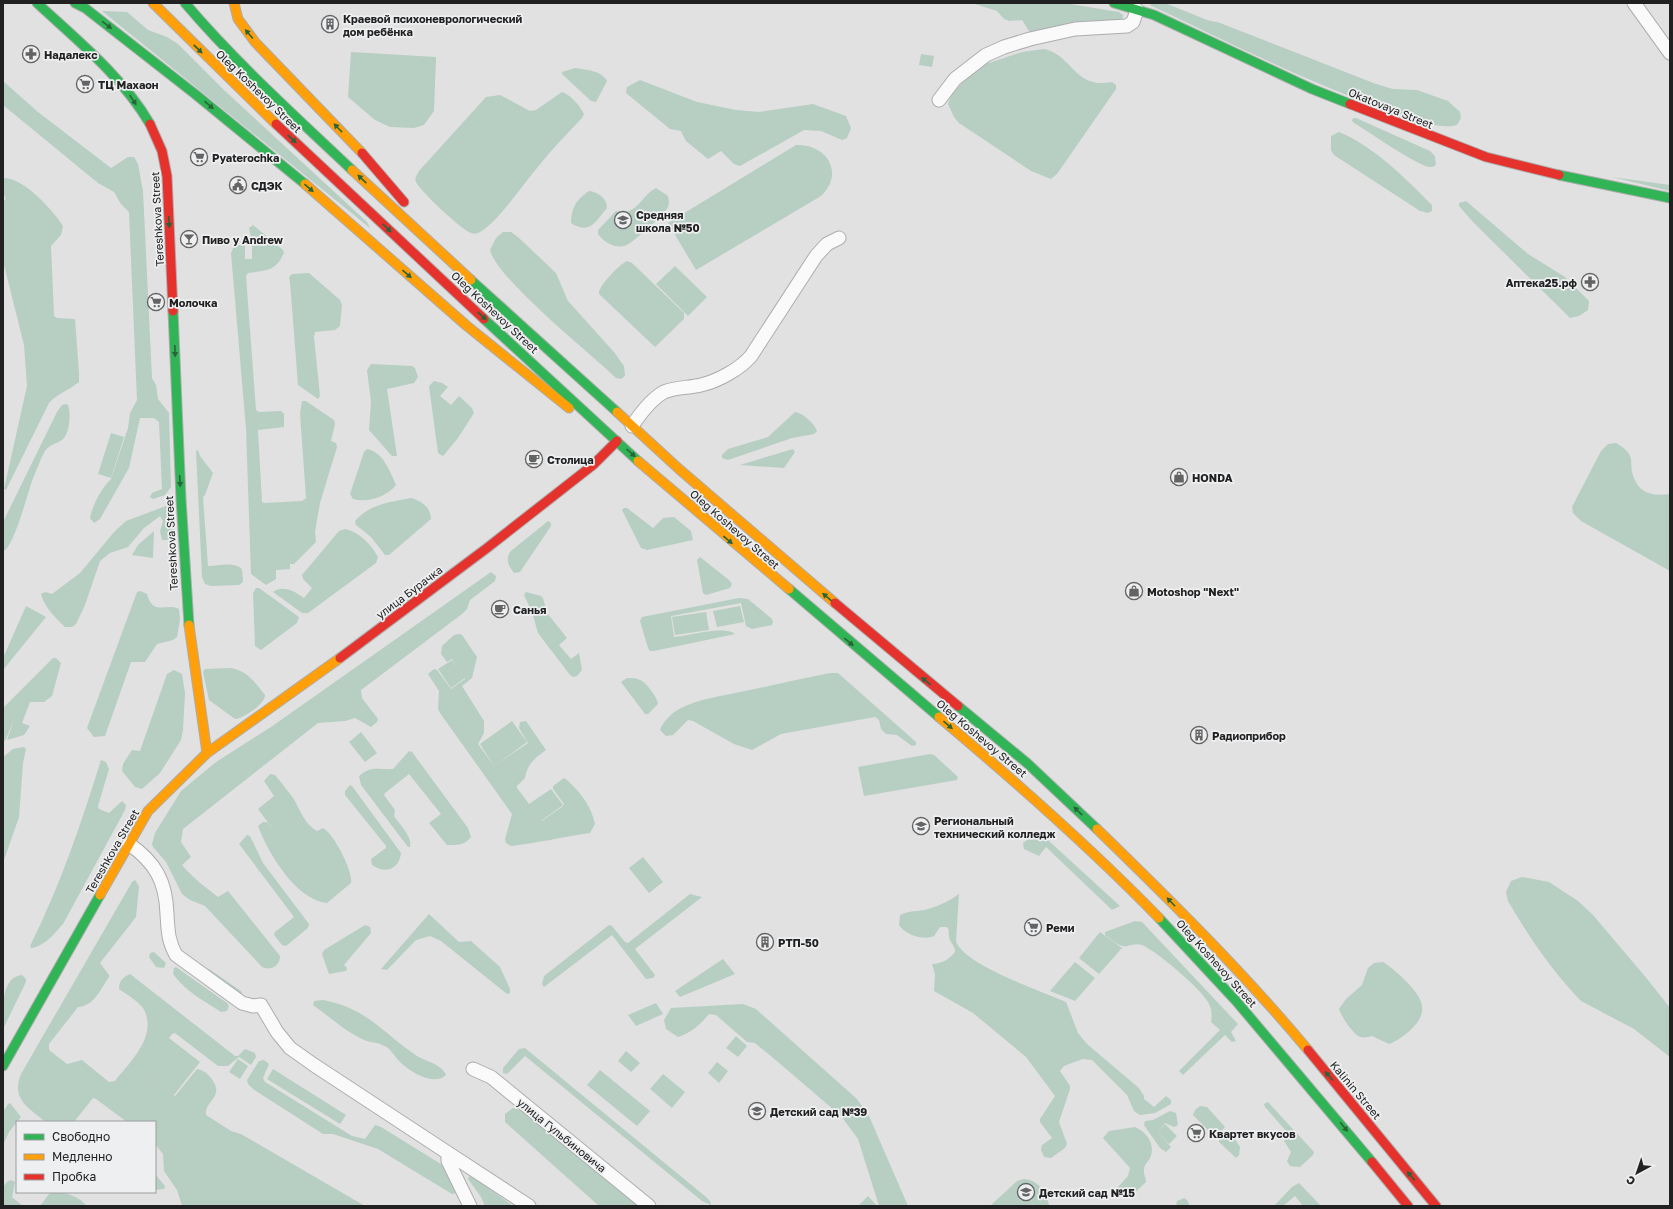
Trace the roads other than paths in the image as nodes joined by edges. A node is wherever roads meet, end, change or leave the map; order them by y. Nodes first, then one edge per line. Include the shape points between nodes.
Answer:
1 (37, 3) edge
2 (75, 3) edge
3 (153, 3) edge
4 (184, 3) edge
5 (234, 3) edge
6 (1114, 3) edge
7 (1634, 3) edge
8 (1137, 10) junction
9 (1670, 53) edge
10 (939, 100) dead end
11 (1670, 198) edge
12 (411, 225) junction
13 (839, 238) dead end
14 (592, 418) junction
15 (632, 426) junction
16 (617, 441) junction
17 (207, 753) junction
18 (129, 844) junction
19 (1256, 991) joint
20 (3, 1066) edge
21 (473, 1069) dead end
22 (448, 1153) junction
23 (470, 1206) edge
24 (529, 1206) edge
25 (649, 1206) edge
26 (1408, 1206) edge
27 (1436, 1206) edge

1 -> 17 main road, Tereshkova Street via 123,86 153,129 164,159 168,192 180,497 188,620
2 -> 14 main road via 162,66 300,181 515,368 572,410
3 -> 14 main road, Oleg Koshevoy Street via 399,240
12 -> 4 main road, Oleg Koshevoy Street via 249,73
12 -> 5 main road via 408,208 400,196 255,42 243,28 235,12
6 - 8 main road, Okatovaya Street
7 - 9 street
8 - 10 street via 1133,22 1127,26 1075,29 1030,38 989,53 955,79
8 - 11 main road, Okatovaya Street via 1154,15 1312,89 1486,157
12 - 15 main road, Oleg Koshevoy Street
13 - 15 street via 827,244 816,256 742,366 701,385 664,392
14 - 16 main road, Oleg Koshevoy Street
19 -> 15 main road, Oleg Koshevoy Street via 1164,894 1033,768 789,565
16 - 17 main road, улица Бурачка via 593,465 487,548
16 -> 26 main road, Oleg Koshevoy Street via 692,508 996,765 1112,869 1183,942 1282,1055
17 - 18 main road, Tereshkova Street via 148,811
18 - 20 main road, Tereshkova Street
18 - 22 street via 145,855 162,882 170,944 176,955 242,1004 261,1005 290,1048
27 -> 19 main road, Kalinin Street
21 - 25 street, улица Гульбиновича via 490,1076
22 - 23 street via 448,1161
22 - 24 street

